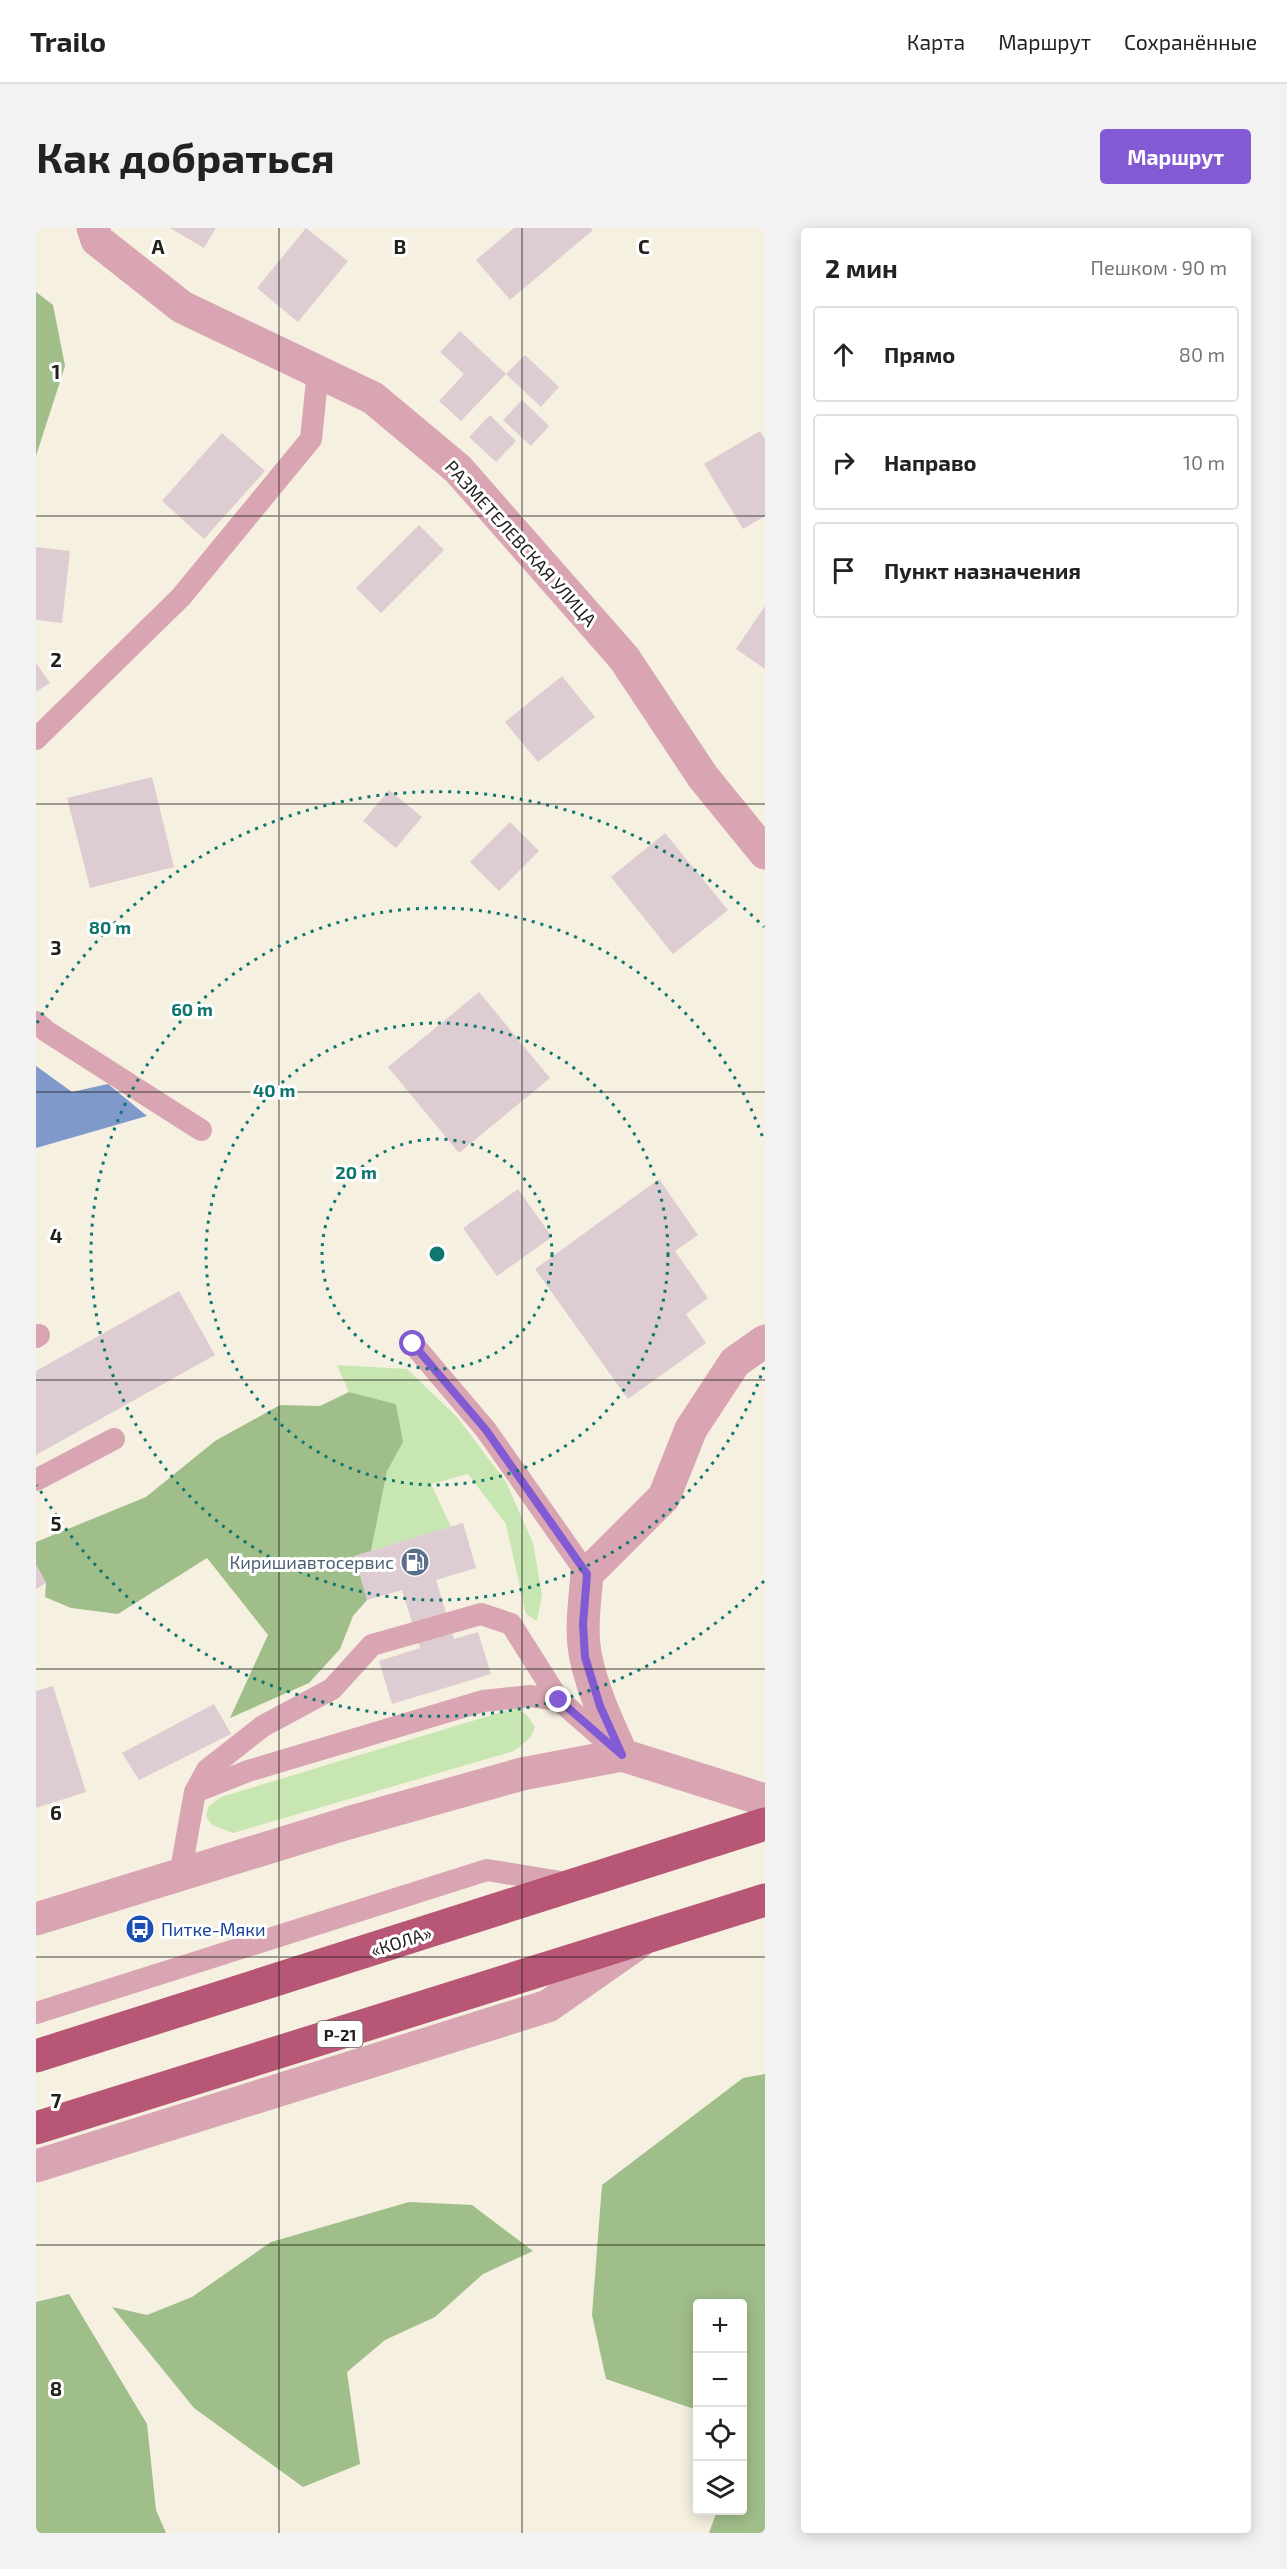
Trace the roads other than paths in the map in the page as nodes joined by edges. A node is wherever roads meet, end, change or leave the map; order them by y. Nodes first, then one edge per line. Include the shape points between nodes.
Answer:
1 (93, 228) edge
2 (318, 371) junction
3 (36, 739) edge
4 (765, 853) edge
5 (36, 1022) edge
6 (201, 1130) dead end
7 (765, 1341) edge
8 (413, 1344) dead end
9 (114, 1439) dead end
10 (36, 1480) edge
11 (587, 1574) junction
12 (559, 1700) junction
13 (622, 1755) junction
14 (195, 1792) junction
15 (765, 1800) edge
16 (765, 1824) edge
17 (180, 1875) junction
18 (578, 1885) junction
19 (765, 1900) edge
20 (36, 1919) edge
21 (643, 1939) junction
22 (36, 2013) edge
23 (36, 2056) edge
24 (36, 2128) edge
25 (36, 2166) edge

1 - 2 street, РАЗМЕТЕЛЕВСКАЯ УЛИЦА via 97,240 182,307
2 - 3 lane via 311,439 181,597
2 - 4 street, РАЗМЕТЕЛЕВСКАЯ УЛИЦА via 373,398 458,469 624,658 703,777
5 - 6 lane
7 - 11 street via 735,1362 691,1430 664,1497
8 - 11 lane via 486,1430
9 - 10 lane
11 - 13 street via 585,1657 600,1706
12 - 13 lane
12 - 14 lane via 530,1696 483,1701 248,1771
12 - 14 lane via 511,1624 481,1614 372,1645 332,1689 263,1726 207,1770
13 - 15 street
13 - 17 street via 522,1774
14 - 17 lane
16 - 18 highway, «КОЛА»
17 - 20 street
18 - 22 lane via 487,1870
18 - 23 highway, «КОЛА»
19 - 21 highway, Р-21
21 - 24 highway, Р-21
21 - 25 street via 548,2006

